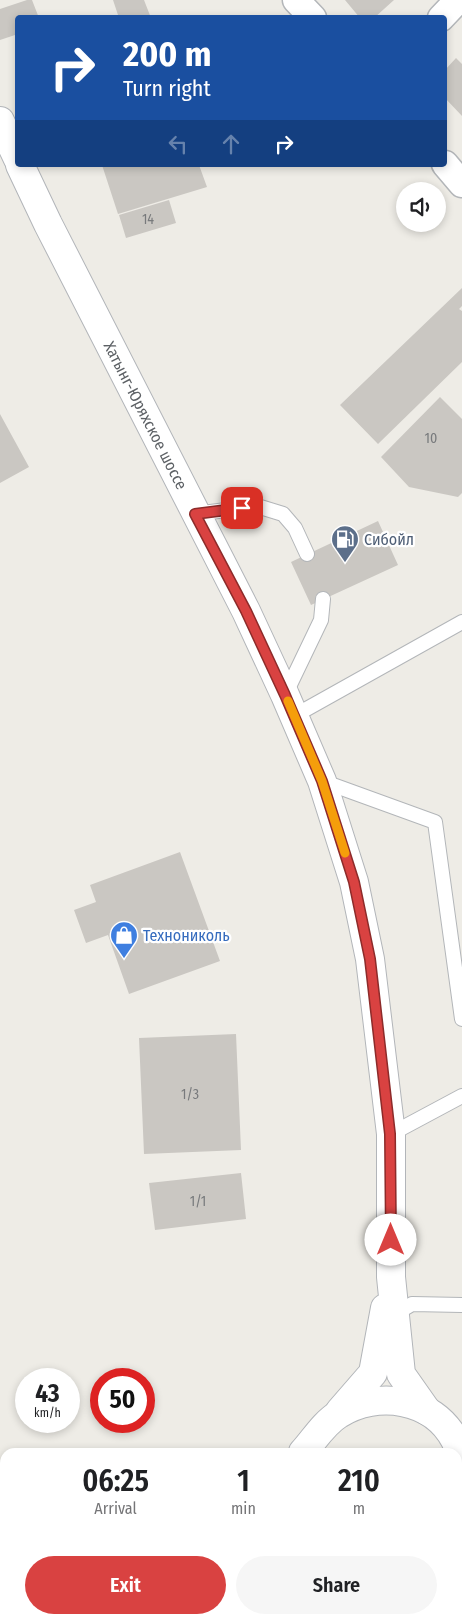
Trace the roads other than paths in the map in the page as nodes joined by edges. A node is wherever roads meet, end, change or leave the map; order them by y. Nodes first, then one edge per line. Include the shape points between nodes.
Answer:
1 (296, 0) edge
2 (458, 0) edge
3 (310, 15) edge
4 (444, 15) edge
5 (0, 122) edge
6 (15, 153) edge
7 (447, 166) edge
8 (21, 167) edge
9 (462, 184) edge
10 (195, 514) junction
11 (307, 554) dead end
12 (323, 600) dead end
13 (462, 622) edge
14 (290, 705) junction
15 (322, 781) junction
16 (462, 1019) edge
17 (462, 1096) edge
18 (390, 1134) junction
19 (391, 1277) junction
20 (462, 1305) edge
21 (395, 1314) junction
22 (427, 1411) junction
23 (337, 1414) junction
24 (460, 1447) edge
25 (310, 1448) edge

1 - 3 street
2 - 4 street
5 - 6 main road
7 - 9 street
8 - 10 main road, Хатынг-Юряхское шоссе
10 - 11 lane via 258,506 283,514 296,528
10 - 14 main road, Хатынг-Юряхское шоссе
12 - 14 lane via 321,620
13 - 14 lane
14 - 15 main road, Хатынг-Юряхское шоссе
15 - 16 lane via 435,822
15 - 18 main road, Хатынг-Юряхское шоссе via 354,882 370,959
17 - 18 lane
18 - 19 main road, Хатынг-Юряхское шоссе
19 - 21 main road, Хатынг-Юряхское шоссе
19 - 23 main road, Хатынг-Юряхское шоссе via 373,1373
20 - 21 lane via 412,1304
21 - 22 main road, Хатынг-Юряхское шоссе via 401,1374
22 - 23 main road via 405,1402 382,1399 358,1403
22 - 24 main road
23 - 25 main road, Хатынг-Юряхское шоссе

